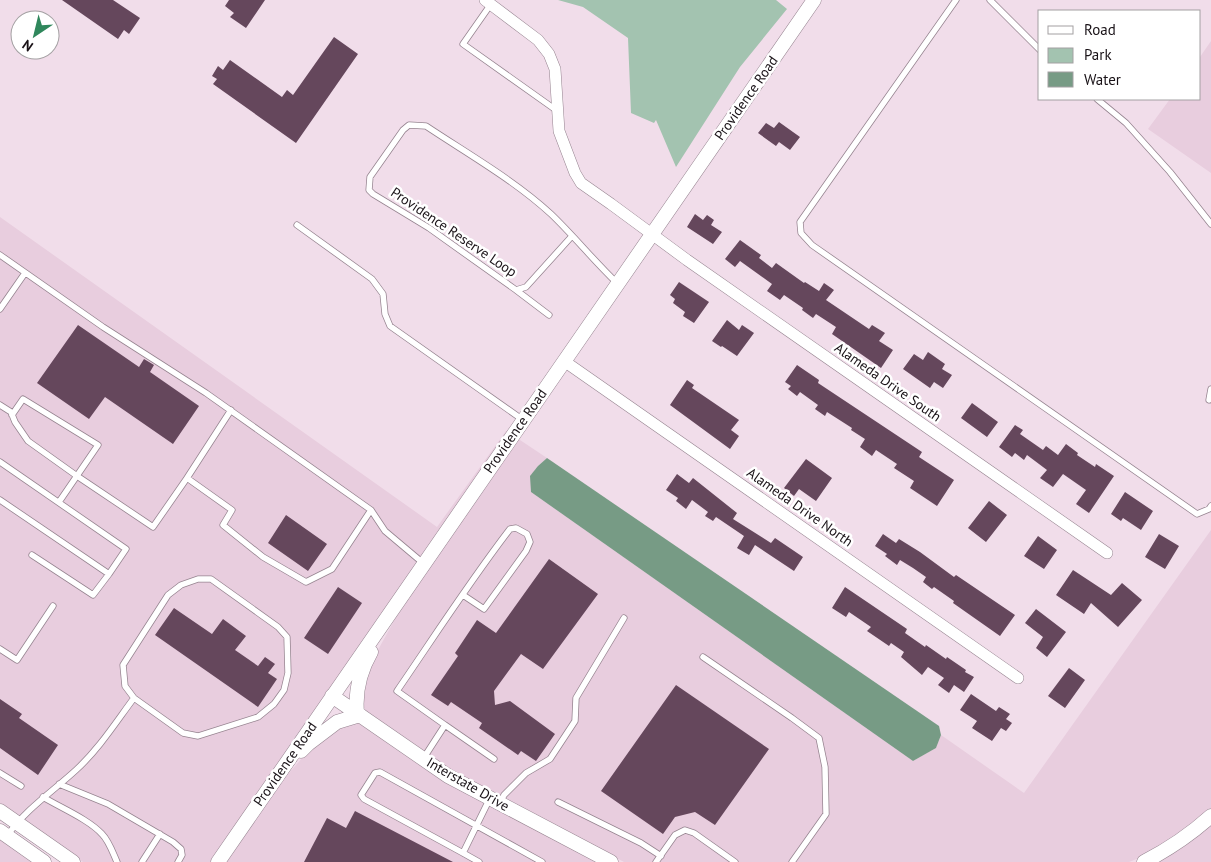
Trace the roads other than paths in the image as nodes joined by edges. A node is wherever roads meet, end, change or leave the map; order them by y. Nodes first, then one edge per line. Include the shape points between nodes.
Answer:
1 (814, 0) edge
2 (956, 0) edge
3 (990, 0) edge
4 (488, 2) edge
5 (1038, 48) edge
6 (1098, 100) edge
7 (556, 110) junction
8 (1211, 224) edge
9 (297, 225) dead end
10 (653, 234) junction
11 (572, 236) junction
12 (0, 255) edge
13 (25, 273) junction
14 (617, 283) junction
15 (516, 290) junction
16 (0, 309) edge
17 (549, 315) dead end
18 (564, 361) junction
19 (1211, 390) edge
20 (1209, 400) dead end
21 (0, 405) edge
22 (231, 410) junction
23 (12, 415) junction
24 (523, 420) junction
25 (0, 462) edge
26 (76, 476) junction
27 (186, 478) junction
28 (0, 500) edge
29 (59, 502) junction
30 (1211, 506) edge
31 (372, 510) junction
32 (1107, 552) dead end
33 (32, 555) dead end
34 (423, 563) junction
35 (109, 574) junction
36 (463, 595) junction
37 (53, 606) dead end
38 (395, 607) junction
39 (624, 618) dead end
40 (0, 649) edge
41 (703, 658) dead end
42 (1018, 678) dead end
43 (332, 696) junction
44 (134, 698) junction
45 (359, 714) junction
46 (444, 725) junction
47 (423, 758) junction
48 (494, 760) dead end
49 (0, 773) edge
50 (59, 784) junction
51 (20, 786) dead end
52 (269, 787) junction
53 (43, 797) junction
54 (495, 800) junction
55 (558, 802) dead end
56 (0, 810) edge
57 (1211, 816) edge
58 (16, 822) junction
59 (476, 826) junction
60 (3, 834) edge
61 (160, 834) junction
62 (463, 853) junction
63 (661, 856) junction
64 (597, 859) edge
65 (1153, 860) edge
66 (44, 862) edge
67 (73, 862) edge
68 (117, 862) edge
69 (142, 862) edge
70 (178, 862) edge
71 (218, 862) edge
72 (479, 862) edge
73 (542, 862) edge
74 (611, 862) edge
75 (656, 862) edge
76 (735, 862) edge
77 (792, 862) edge

1 - 10 street, Providence Road
2 - 30 lane via 800,222 801,233 812,245 1197,514
3 - 5 lane
4 - 7 street, Alameda Drive South via 538,40 549,54 555,69
4 - 7 lane via 463,44
6 - 8 lane via 1126,123
7 - 10 street, Alameda Drive South via 559,131 581,183
9 - 24 lane via 372,279 382,294 390,326
10 - 14 street, Providence Road
10 - 32 street, Alameda Drive South
11 - 14 lane
11 - 15 lane, Providence Reserve Loop via 526,287
11 - 15 lane, Providence Reserve Loop via 532,199 426,126 409,125 403,130 370,177 369,190
12 - 13 lane
13 - 16 lane
13 - 22 lane
14 - 18 street, Providence Road
15 - 17 lane
18 - 24 street, Providence Road
18 - 42 street, Alameda Drive North
19 - 20 lane
21 - 23 lane
22 - 27 lane
22 - 31 lane
23 - 26 lane via 28,441
23 - 26 lane via 23,399 98,445
24 - 34 street, Providence Road
25 - 29 lane
26 - 27 lane via 153,527
26 - 29 lane
27 - 31 lane via 232,510 223,525 263,557 306,582 332,569
28 - 35 lane
29 - 35 lane via 126,549
31 - 34 lane via 385,531
33 - 35 lane via 93,595
34 - 38 street, Providence Road
36 - 36 lane via 510,529 516,528 527,534 530,542 526,551 484,609
36 - 46 lane via 396,691
37 - 40 lane via 17,660
38 - 43 street, Providence Road
38 - 45 street via 359,679 355,697
39 - 54 lane via 576,698 575,721 553,755
41 - 77 lane via 819,738 825,767 826,814
43 - 45 street, Interstate Drive
43 - 52 street, Providence Road
44 - 44 lane via 183,733 198,736 258,717 274,704 284,690 288,673 286,637 278,627 211,579 198,579 181,585 168,595 123,665 125,686
44 - 50 lane via 105,737
45 - 47 street, Interstate Drive
45 - 52 street via 337,722 308,744
46 - 47 lane
46 - 48 lane
47 - 54 street, Interstate Drive via 448,776
49 - 51 lane
50 - 53 lane
50 - 61 lane via 108,804
52 - 71 street, Providence Road
53 - 58 lane
53 - 68 lane via 100,832
54 - 59 lane
54 - 64 street, Interstate Drive
55 - 63 lane
56 - 58 street
57 - 65 street
58 - 60 lane
58 - 67 street
59 - 62 lane
59 - 62 lane via 380,772 375,773 361,795 364,800
59 - 73 lane
60 - 66 street
61 - 69 lane
61 - 70 lane via 181,849
62 - 72 lane
63 - 75 lane
63 - 76 lane via 675,835 685,830
64 - 74 street, Interstate Drive

